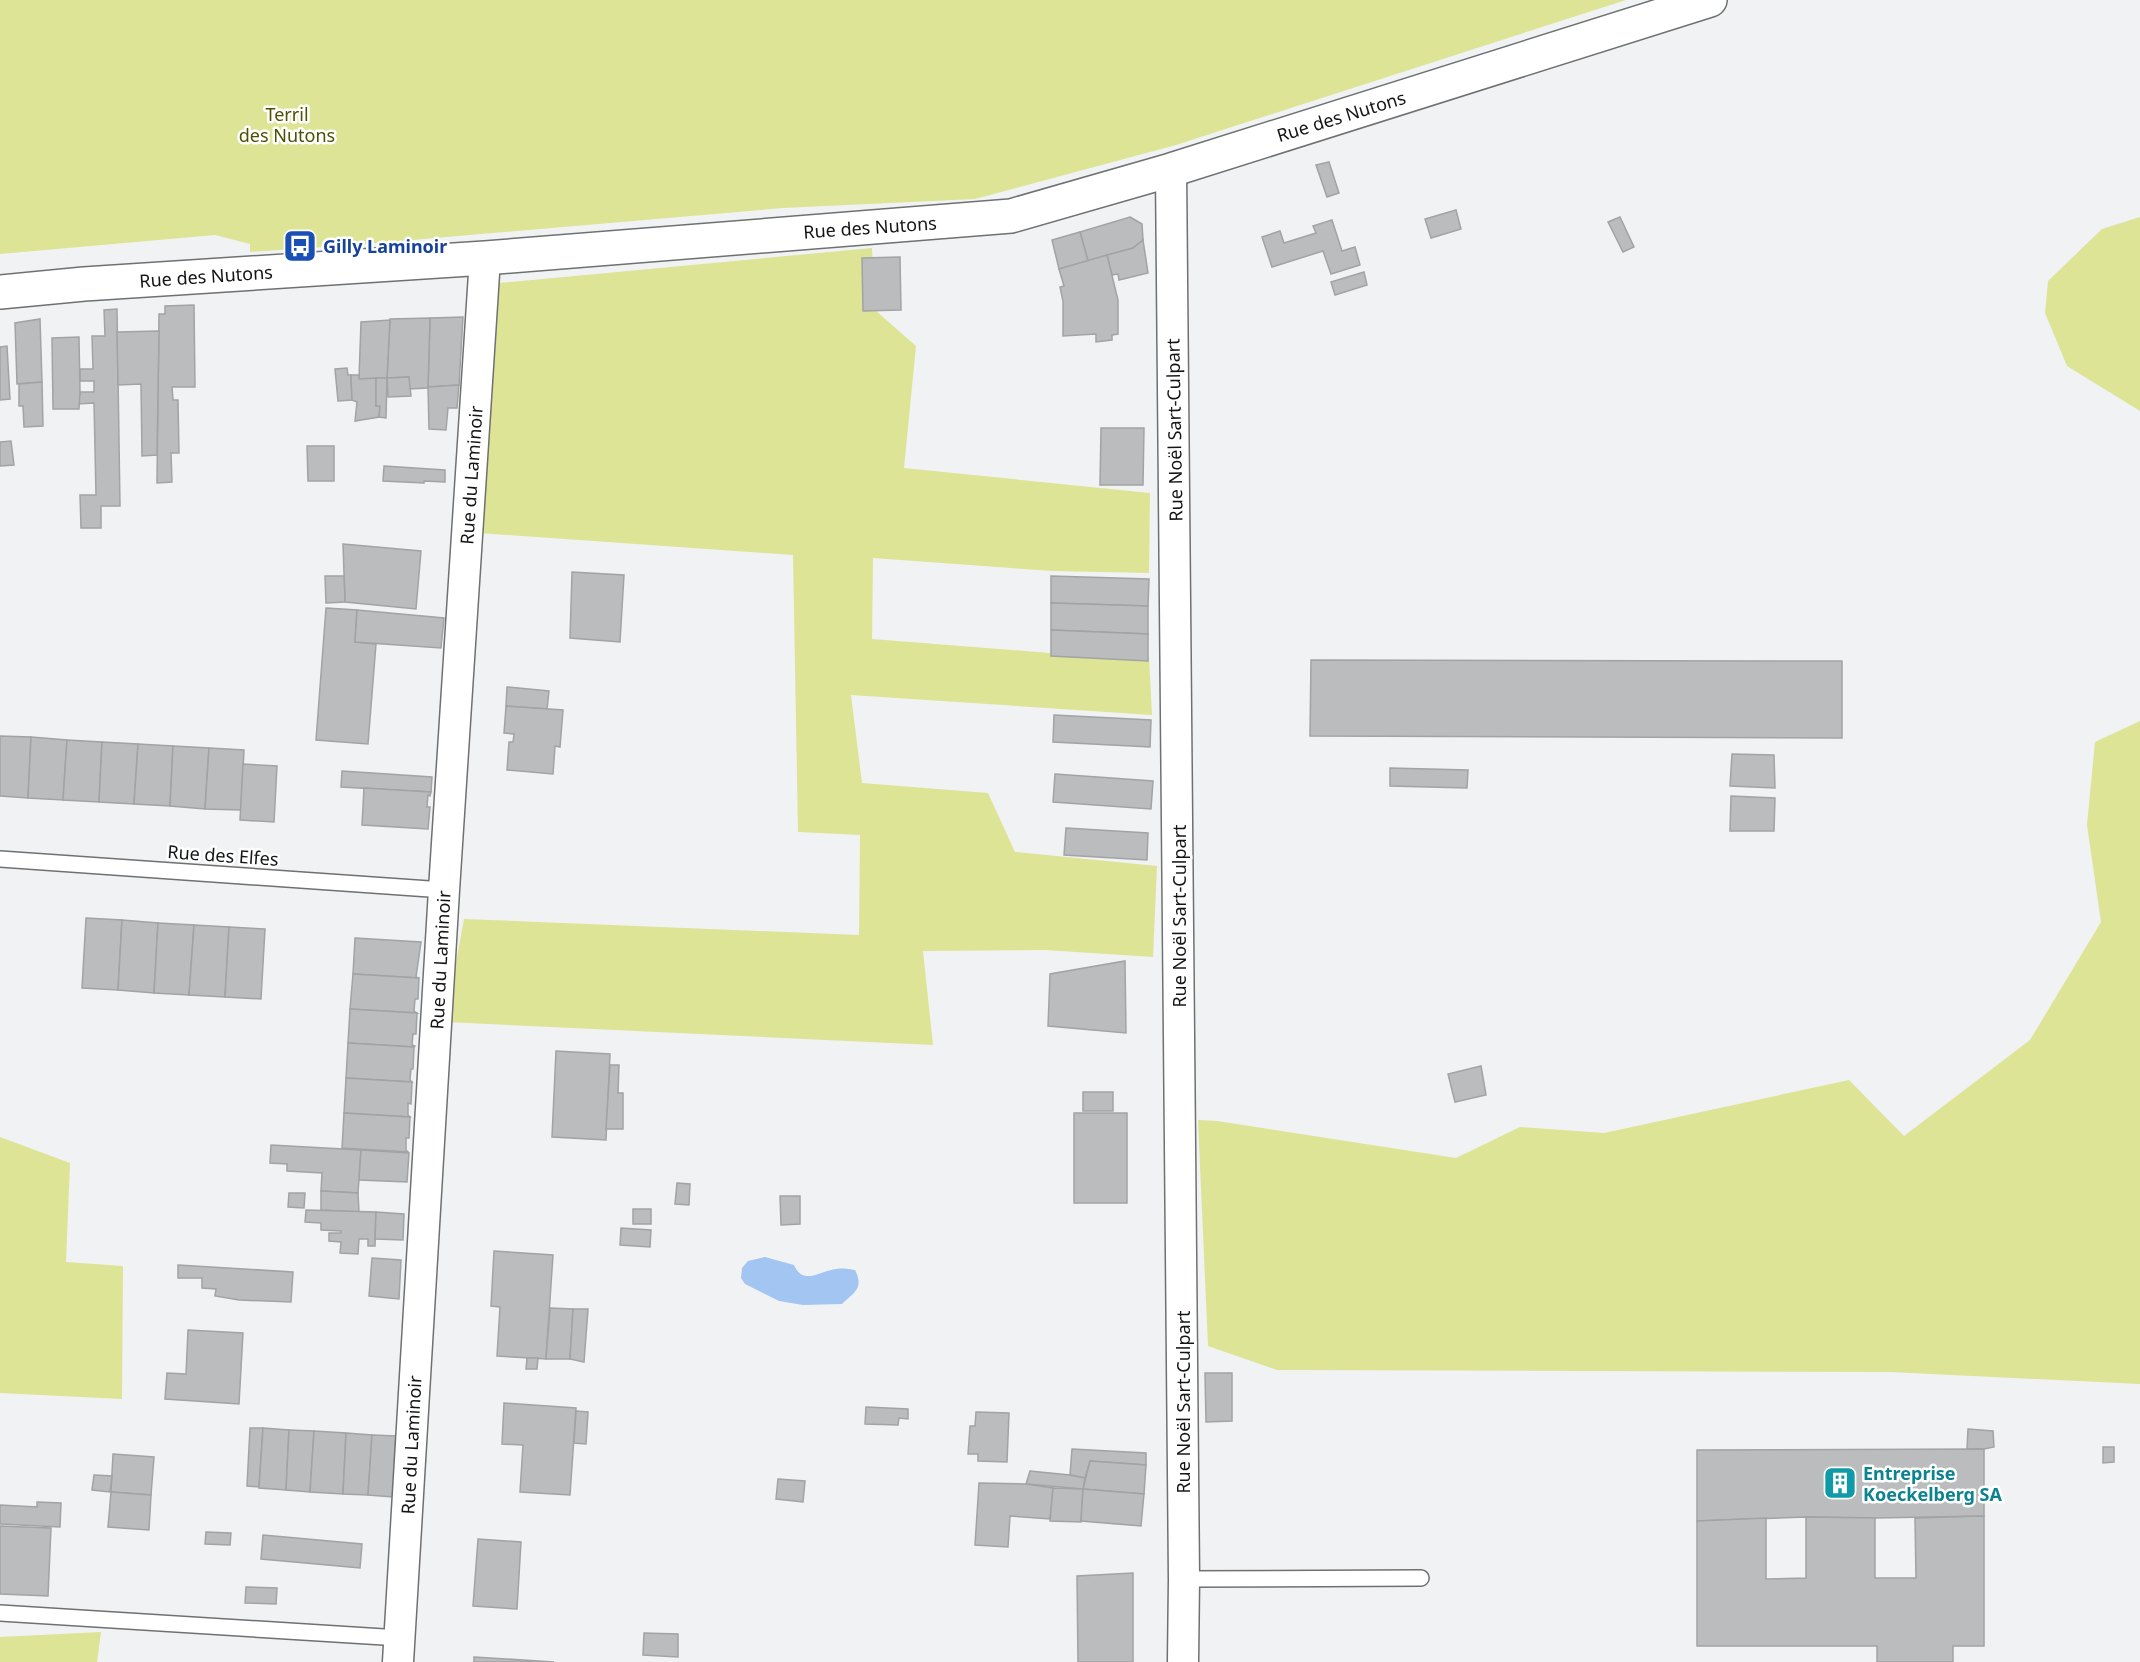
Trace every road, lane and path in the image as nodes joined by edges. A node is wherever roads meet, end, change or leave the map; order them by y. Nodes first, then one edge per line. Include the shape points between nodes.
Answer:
1 (1710, 0) edge
2 (1171, 170) junction
3 (485, 258) junction
4 (0, 292) edge
5 (0, 859) edge
6 (444, 890) junction
7 (1421, 1578) dead end
8 (1184, 1579) junction
9 (0, 1613) edge
10 (399, 1650) edge
11 (1183, 1662) edge

1 - 2 street, Rue des Nutons
2 - 3 street, Rue des Nutons via 1011,216
2 - 8 street, Rue Noël Sart-Culpart
3 - 4 street, Rue des Nutons
3 - 6 street, Rue du Laminoir
5 - 6 lane, Rue des Elfes
6 - 10 street, Rue du Laminoir
7 - 8 lane
8 - 11 street, Rue Noël Sart-Culpart
9 - 10 lane

